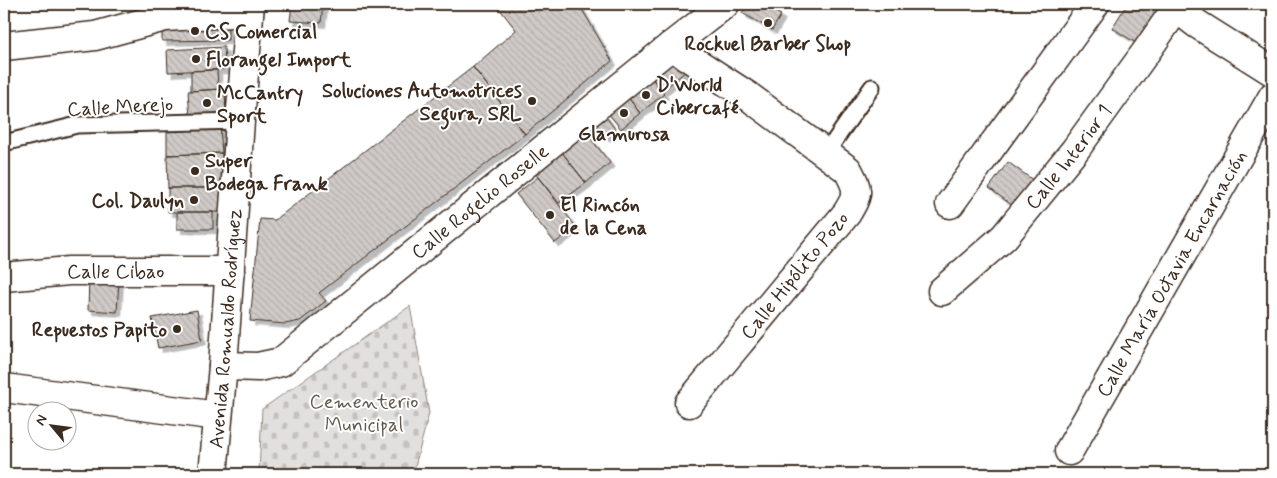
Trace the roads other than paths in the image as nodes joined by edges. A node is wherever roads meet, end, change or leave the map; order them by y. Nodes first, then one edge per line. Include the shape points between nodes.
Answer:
1 (725, 4) edge
2 (1095, 4) edge
3 (1175, 5) edge
4 (250, 8) edge
5 (4, 46) edge
6 (671, 46) junction
7 (1273, 72) edge
8 (872, 87) dead end
9 (1273, 96) edge
10 (240, 121) junction
11 (4, 143) edge
12 (826, 153) junction
13 (950, 204) dead end
14 (230, 271) junction
15 (4, 277) edge
16 (942, 291) dead end
17 (223, 366) junction
18 (4, 388) edge
19 (689, 403) dead end
20 (218, 416) junction
21 (1069, 451) dead end
22 (213, 474) edge

1 - 6 street, Calle Rogelio Roselle
2 - 13 street
3 - 7 street via 1197,24
3 - 16 street, Calle Interior 1 via 1148,49 1076,150 1004,237
4 - 5 street via 165,17 95,36
4 - 10 street, Avenida Romualdo Rodríguez
6 - 12 street, Calle Hipólito Pozo via 748,96
6 - 17 street, Calle Rogelio Roselle via 281,362 258,367
8 - 12 lane
9 - 21 street, Calle María Octavia Encarnación
10 - 11 lane, Calle Merejo via 77,125
10 - 14 street, Avenida Romualdo Rodríguez
12 - 19 street, Calle Hipólito Pozo via 848,170 856,184 856,197 847,213
14 - 15 street, Calle Cibao via 69,271
14 - 17 street, Avenida Romualdo Rodríguez
17 - 20 street, Avenida Romualdo Rodríguez
18 - 20 street
20 - 22 street, Avenida Romualdo Rodríguez

